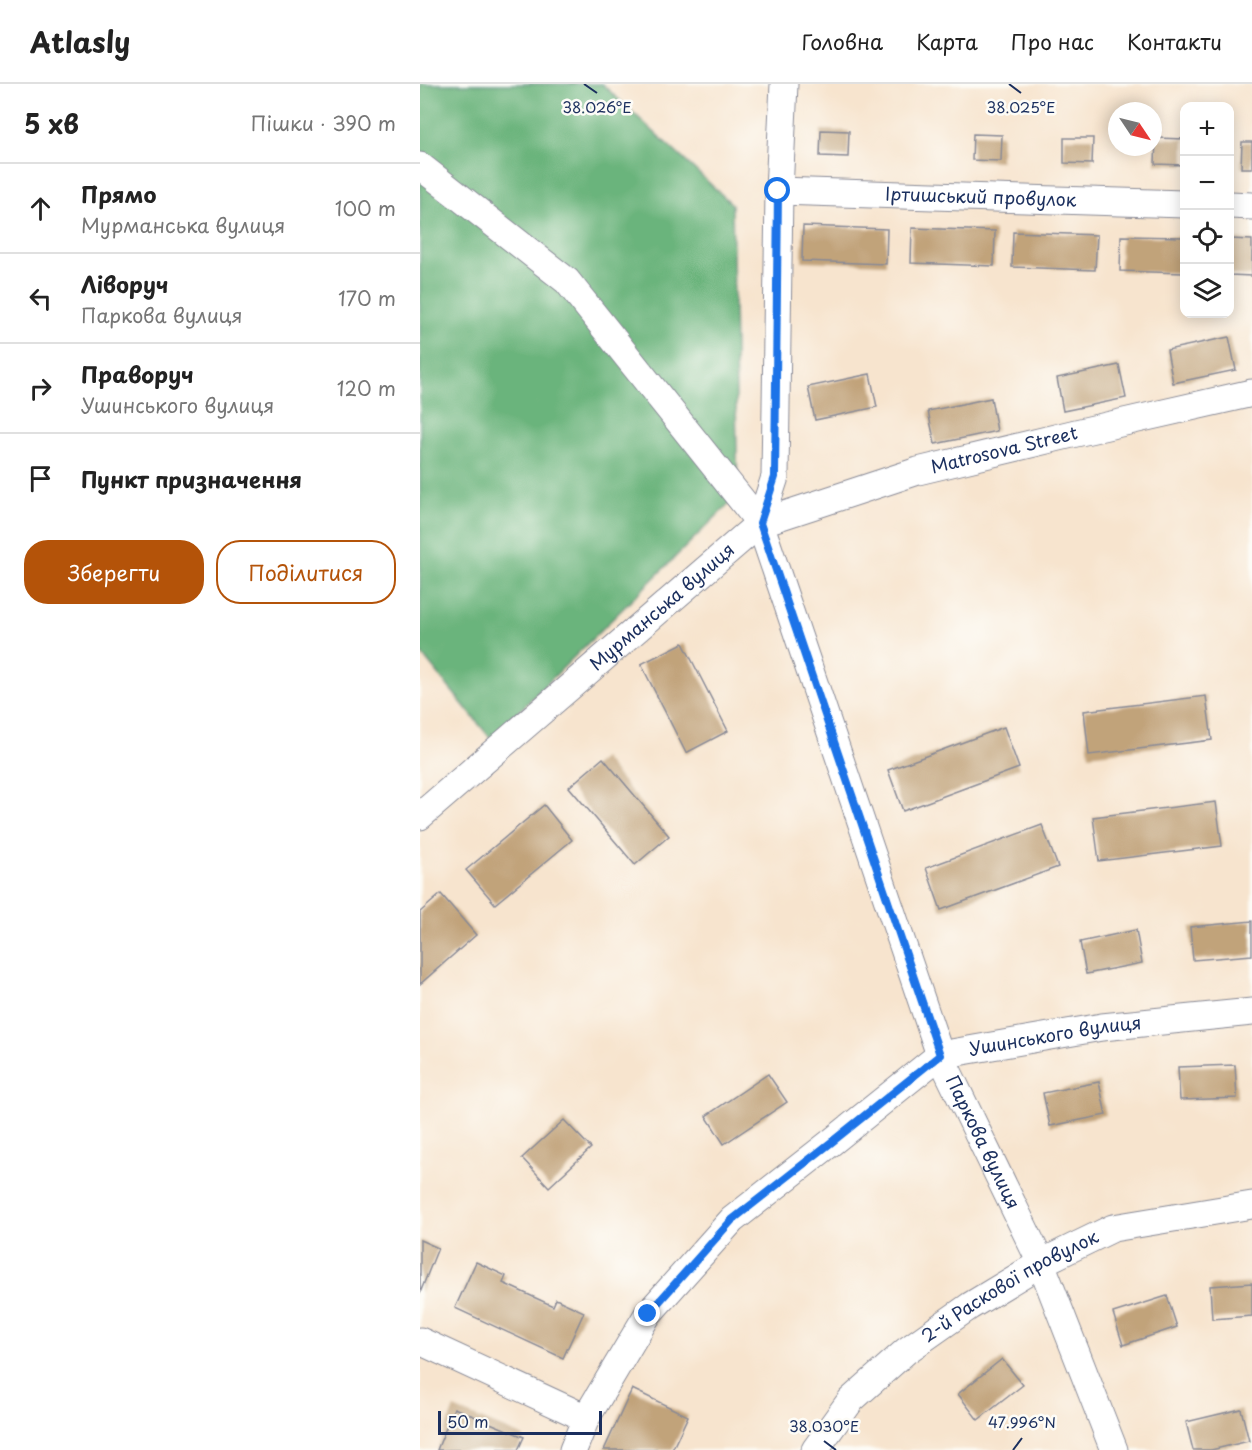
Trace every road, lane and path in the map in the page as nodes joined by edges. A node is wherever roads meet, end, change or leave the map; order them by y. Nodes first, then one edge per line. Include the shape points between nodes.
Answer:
1 (784, 84) edge
2 (420, 166) edge
3 (778, 191) junction
4 (1180, 204) edge
5 (1234, 205) edge
6 (1252, 206) edge
7 (1252, 393) edge
8 (760, 523) junction
9 (420, 816) edge
10 (1252, 1012) edge
11 (940, 1055) junction
12 (1252, 1205) edge
13 (1041, 1263) junction
14 (420, 1341) edge
15 (586, 1418) junction
16 (573, 1450) edge
17 (815, 1450) edge
18 (1114, 1450) edge

1 - 3 street
2 - 8 street, Паркова вулиця via 567,281
3 - 4 street, Іртишський провулок
3 - 8 street via 775,477
5 - 6 street
7 - 8 street, Matrosova Street via 918,471
8 - 9 street, Мурманська вулиця
8 - 11 street, Паркова вулиця
10 - 11 street, Ушинського вулиця via 1102,1027
11 - 13 street, Паркова вулиця
11 - 15 street, Ушинського вулиця via 732,1220 648,1314
12 - 13 street, 2-й Раскової провулок via 1113,1228
13 - 17 street, 2-й Раскової провулок via 906,1351 851,1400
13 - 18 street, Паркова вулиця
14 - 15 street
15 - 16 street, Ушинського вулиця

